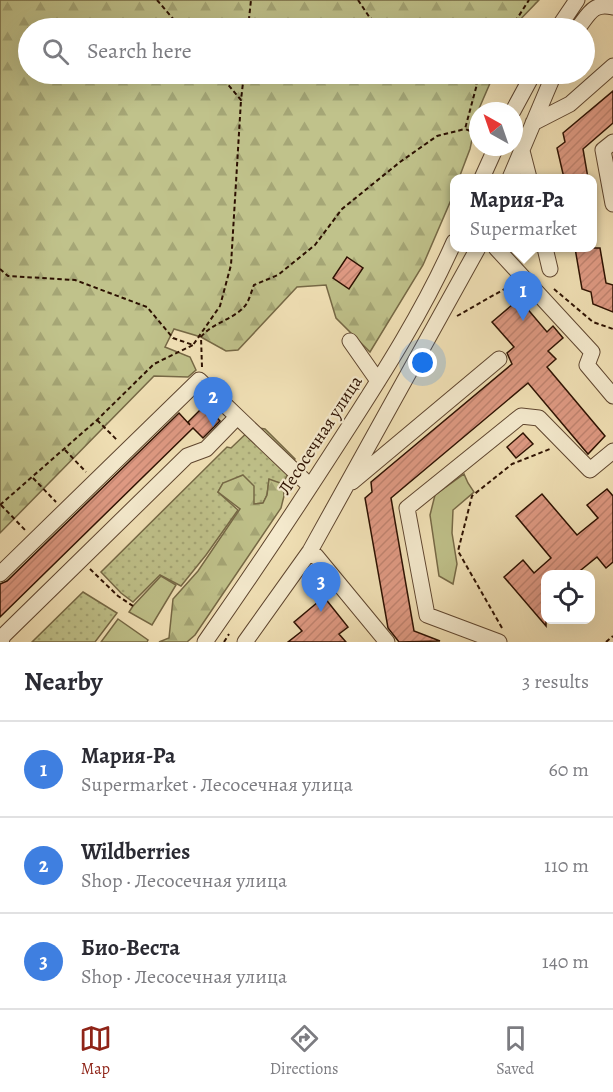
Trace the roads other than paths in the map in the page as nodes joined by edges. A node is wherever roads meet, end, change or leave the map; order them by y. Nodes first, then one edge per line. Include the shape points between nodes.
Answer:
1 (577, 0) edge
2 (613, 7) edge
3 (565, 18) edge
4 (585, 18) edge
5 (613, 66) edge
6 (595, 82) edge
7 (528, 84) edge
8 (550, 84) edge
9 (593, 84) edge
10 (518, 102) edge
11 (533, 123) junction
12 (613, 142) edge
13 (523, 148) edge
14 (523, 155) edge
15 (492, 156) edge
16 (520, 156) edge
17 (484, 174) edge
18 (512, 174) edge
19 (528, 174) edge
20 (613, 204) edge
21 (450, 250) edge
22 (476, 252) edge
23 (500, 252) edge
24 (546, 252) edge
25 (550, 269) road end
26 (350, 341) dead end
27 (499, 359) dead end
28 (378, 381) junction
29 (613, 396) edge
30 (237, 417) junction
31 (613, 451) edge
32 (310, 486) junction
33 (345, 488) junction
34 (310, 551) junction
35 (0, 574) edge
36 (502, 638) edge
37 (1, 642) edge
38 (205, 642) edge
39 (245, 642) edge
40 (387, 642) edge

1 - 3 street
2 - 4 street via 592,9
5 - 6 street
7 - 10 street
8 - 11 street
9 - 11 street via 570,104
11 - 13 street
12 - 20 street via 603,150
14 - 19 street
15 - 17 street
16 - 18 street
21 - 28 street, Лесосечная улица
22 - 33 street
23 - 29 street via 592,352 587,364
24 - 25 street
26 - 28 street
27 - 33 street
28 - 32 street, Лесосечная улица
30 - 32 street
30 - 35 street via 198,380
30 - 37 street via 206,448 187,456
31 - 36 street via 590,470 538,418 521,416 407,508 427,615
32 - 38 street, Лесосечная улица
33 - 34 street
34 - 39 street
34 - 40 street

